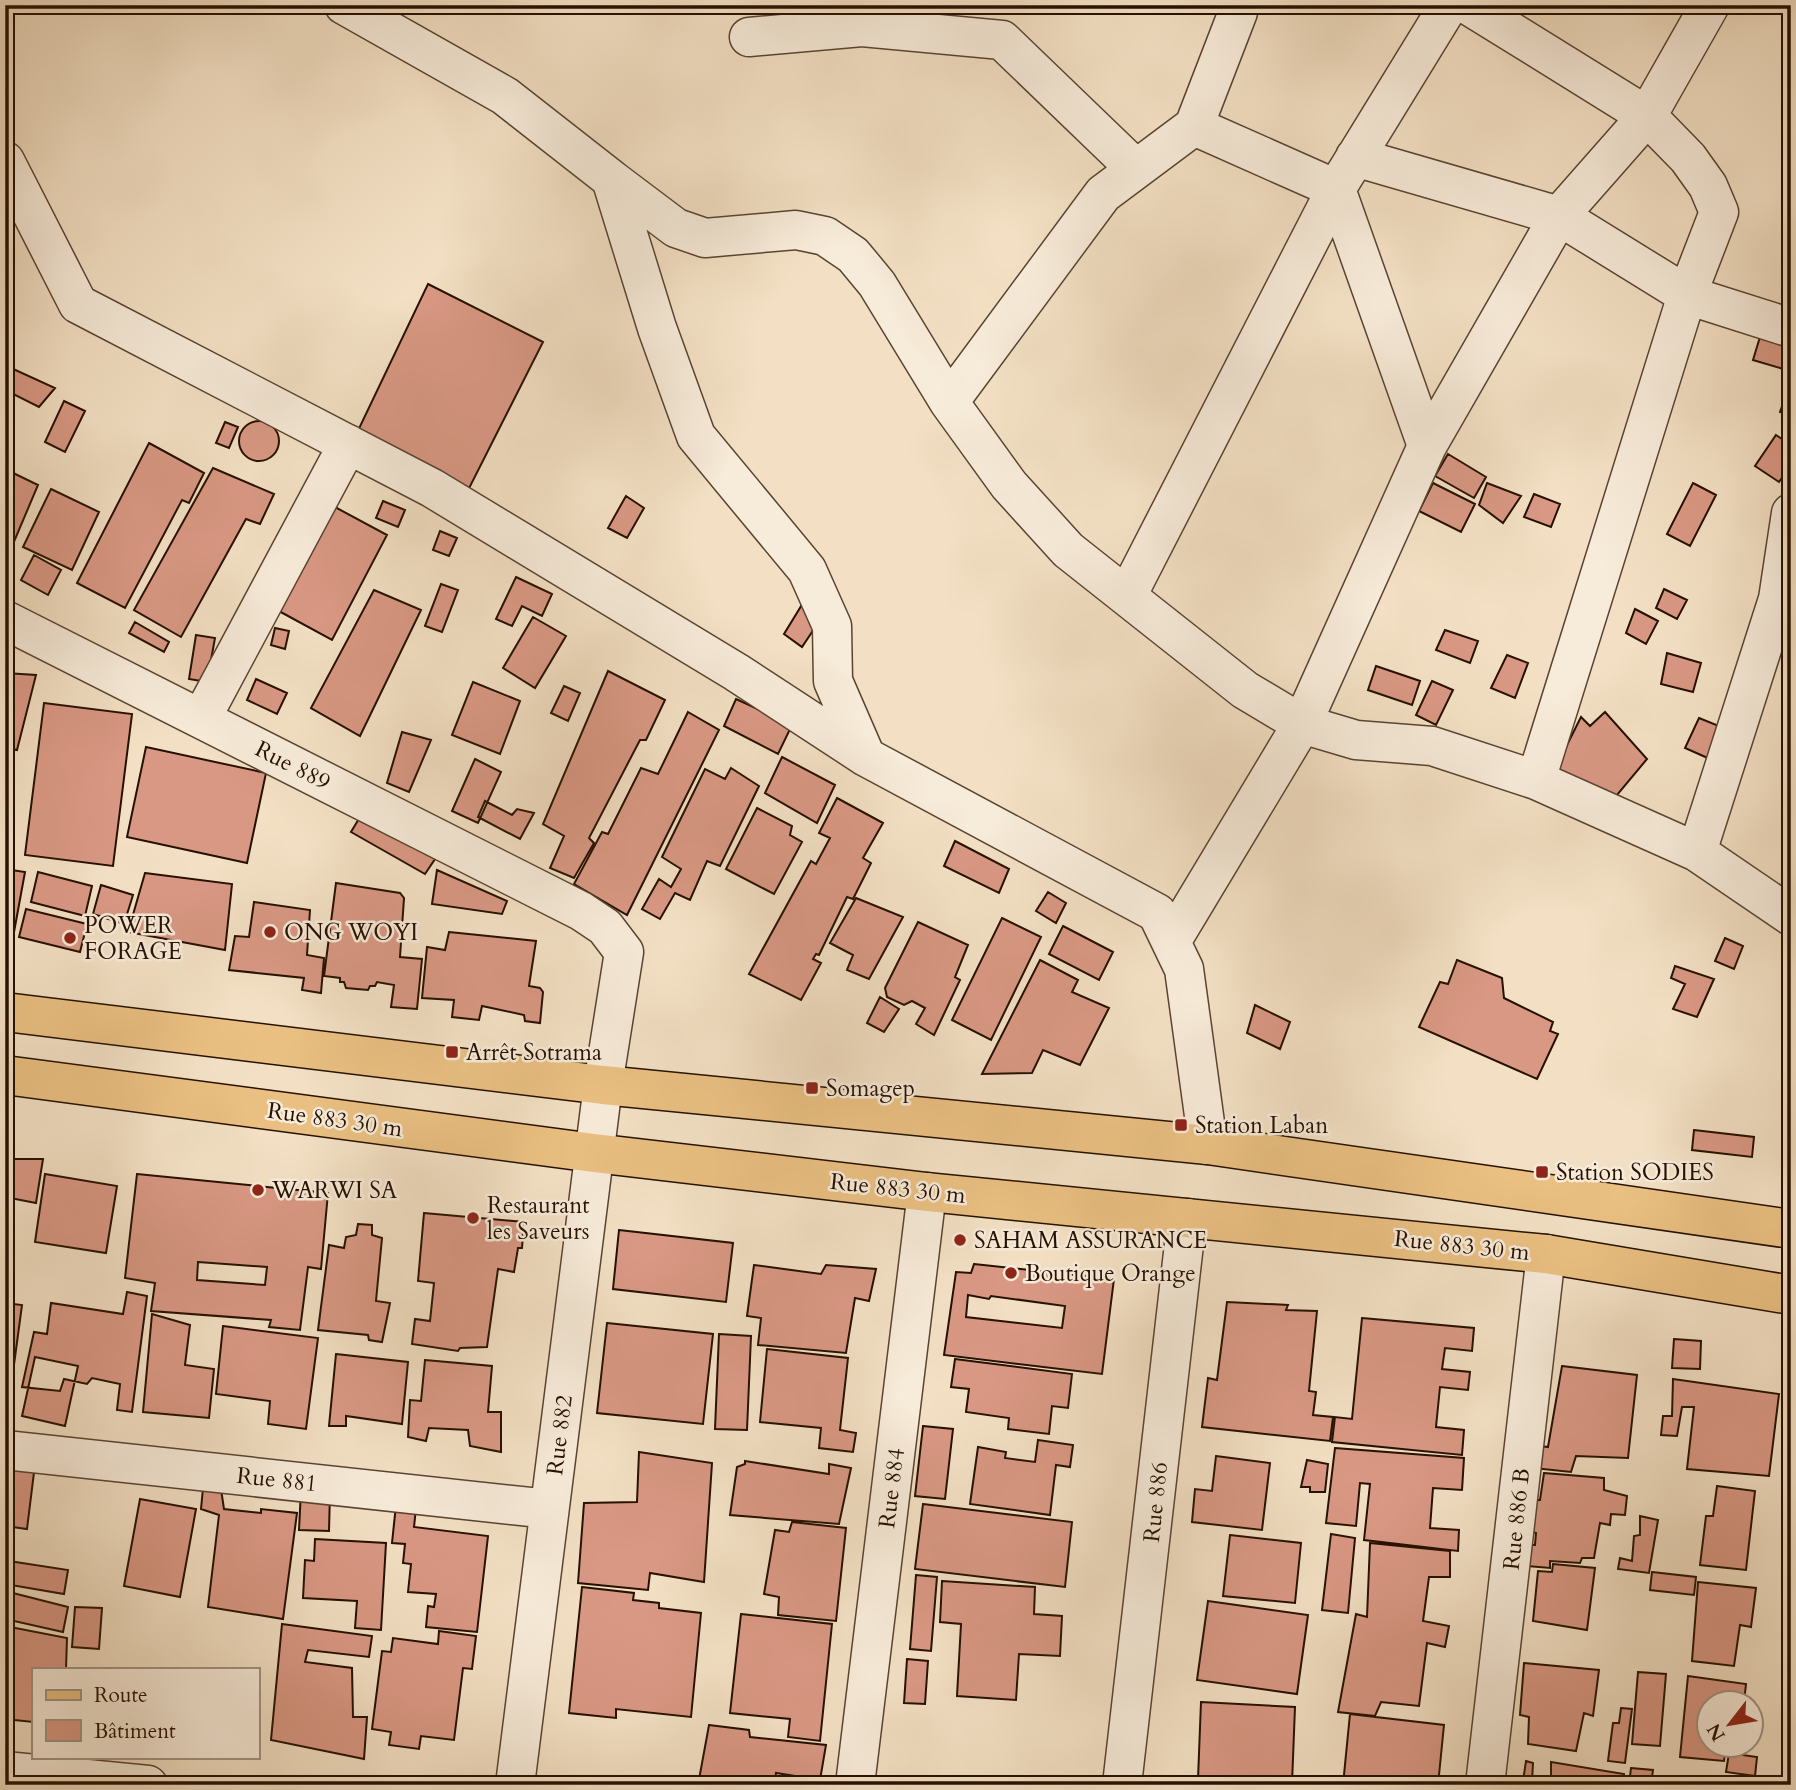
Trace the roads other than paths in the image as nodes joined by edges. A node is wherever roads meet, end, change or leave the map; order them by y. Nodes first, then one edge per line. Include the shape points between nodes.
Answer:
1 (344, 5) edge
2 (1450, 5) edge
3 (1468, 5) edge
4 (1710, 5) edge
5 (1238, 12) dead end
6 (748, 37) dead end
7 (1647, 116) junction
8 (1194, 126) junction
9 (5, 161) edge
10 (1136, 169) junction
11 (1346, 173) junction
12 (611, 179) junction
13 (1559, 216) junction
14 (1687, 295) junction
15 (1791, 328) edge
16 (949, 402) junction
17 (348, 444) junction
18 (1427, 446) junction
19 (1791, 513) edge
20 (1128, 596) junction
21 (5, 620) edge
22 (201, 719) junction
23 (1302, 724) junction
24 (866, 757) junction
25 (1536, 780) junction
26 (1697, 852) junction
27 (1791, 916) edge
28 (1171, 942) junction
29 (5, 1012) edge
30 (5, 1075) edge
31 (603, 1085) junction
32 (1208, 1145) junction
33 (594, 1153) junction
34 (927, 1192) junction
35 (1187, 1218) junction
36 (1791, 1229) edge
37 (1546, 1254) junction
38 (1791, 1295) edge
39 (5, 1450) edge
40 (549, 1509) junction
41 (5, 1771) edge
42 (148, 1785) edge
43 (515, 1785) edge
44 (855, 1785) edge
45 (1122, 1785) edge
46 (1485, 1785) edge

1 - 12 street via 505,96
2 - 11 street
3 - 7 street
4 - 7 street
5 - 8 street
6 - 10 street via 862,27 1002,40
7 - 13 street
7 - 14 street via 1688,158 1719,212
8 - 10 street
8 - 11 street
9 - 17 street via 78,304
10 - 16 street via 1103,194
11 - 13 street
11 - 18 street
11 - 20 street
12 - 16 street via 676,228 705,238 796,230 825,236 853,255 877,284
12 - 24 street via 696,436 807,570 832,626 833,681
13 - 14 street
13 - 18 street
14 - 15 street
14 - 25 street
16 - 20 street via 1009,485 1068,550
17 - 22 street
17 - 24 street via 432,488
18 - 23 street
19 - 26 street via 1778,599
20 - 23 street via 1245,690
21 - 22 street, Rue 889
22 - 31 street, Rue 889 via 605,927 625,952
23 - 25 street via 1356,740 1432,746
23 - 28 street
24 - 28 street via 1157,913
25 - 26 street
26 - 27 street
28 - 32 street via 1184,969
29 - 31 main road
30 - 33 main road, Rue 883 30 m
31 - 32 main road
31 - 33 street, Rue 882
32 - 36 main road
33 - 34 main road, Rue 883 30 m
33 - 40 street, Rue 882
34 - 35 main road, Rue 883 30 m
34 - 44 street, Rue 884
35 - 37 main road, Rue 883 30 m
35 - 45 street, Rue 886
37 - 38 main road, Rue 883 30 m
37 - 46 street, Rue 886 B
39 - 40 street, Rue 881
40 - 43 street, Rue 882
41 - 42 street

